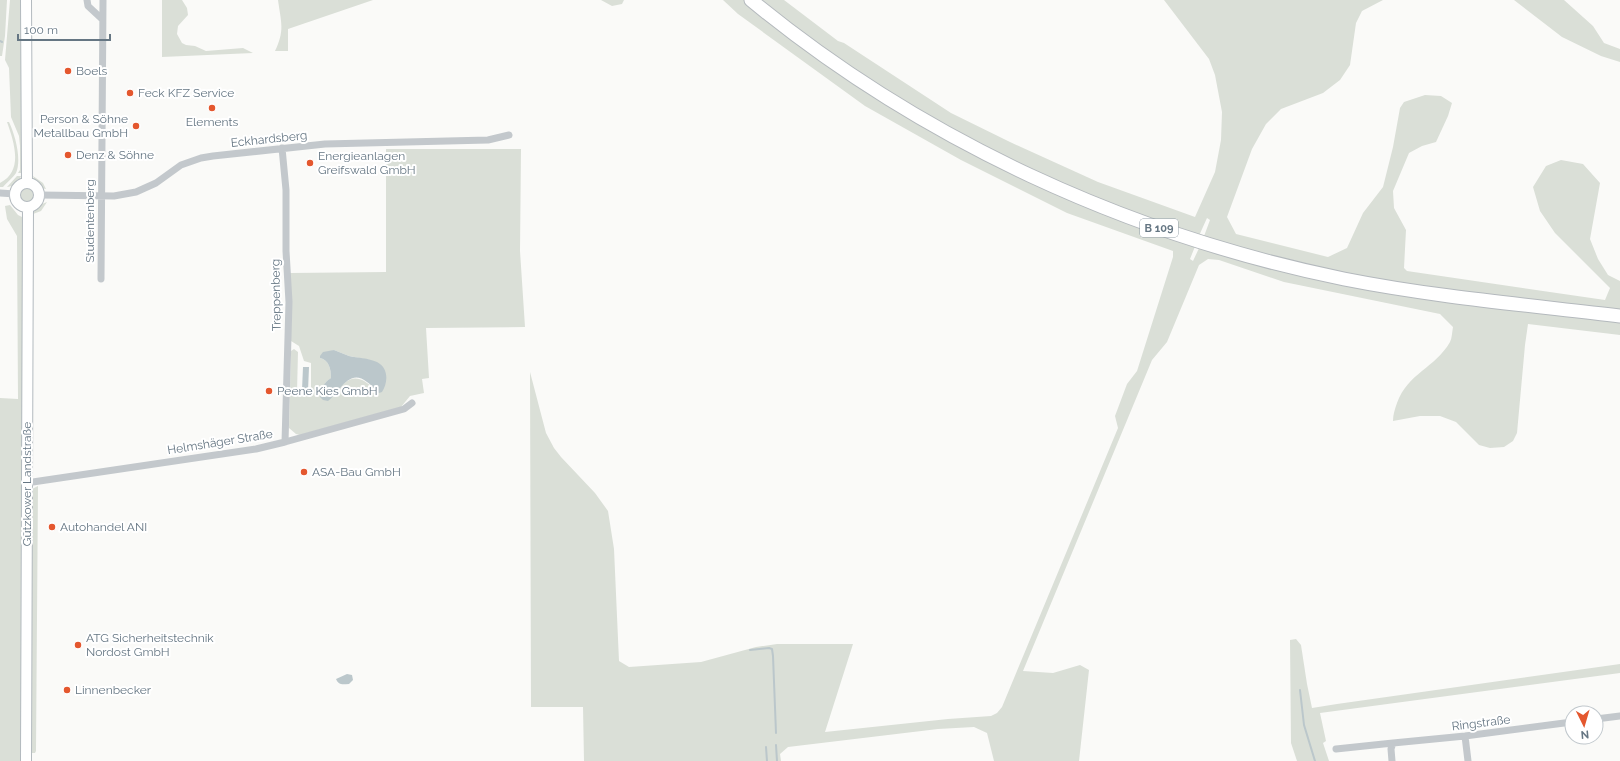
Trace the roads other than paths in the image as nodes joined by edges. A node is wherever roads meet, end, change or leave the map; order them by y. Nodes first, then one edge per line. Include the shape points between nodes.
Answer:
1 (26, 0) edge
2 (87, 0) edge
3 (103, 0) edge
4 (751, 0) edge
5 (102, 19) junction
6 (509, 134) dead end
7 (282, 148) junction
8 (27, 182) junction
9 (0, 192) edge
10 (15, 194) junction
11 (40, 195) junction
12 (102, 195) junction
13 (28, 207) junction
14 (101, 278) dead end
15 (1620, 316) edge
16 (412, 403) dead end
17 (285, 442) junction
18 (26, 483) junction
19 (1620, 716) edge
20 (1604, 718) edge
21 (1564, 723) edge
22 (1465, 736) junction
23 (1393, 743) junction
24 (1336, 749) dead end
25 (26, 761) edge
26 (1392, 761) edge
27 (1468, 761) edge

1 - 8 main road
2 - 5 street via 88,6
3 - 5 street, Studentenberg
4 - 15 highway, B 109 via 853,75 949,134 1020,171 1157,228 1269,262 1362,282 1449,296
5 - 12 street, Studentenberg
6 - 7 street, Eckhardsberg via 488,140 331,144
7 - 12 street, Eckhardsberg via 201,158 181,165 156,183 136,192 114,196
7 - 17 street, Treppenberg via 286,190 289,302
8 - 10 main road via 18,187
8 - 11 main road via 37,187
9 - 10 street
10 - 13 main road via 18,203
11 - 12 street, Eckhardsberg
11 - 13 main road via 37,202
12 - 14 street, Studentenberg
13 - 18 main road, Gützkower Landstraße
16 - 17 street, Helmshäger Straße via 404,409
17 - 18 street, Helmshäger Straße via 256,449
18 - 25 main road, Gützkower Landstraße
19 - 20 street
21 - 22 street, Ringstraße
22 - 23 street, Ringstraße
22 - 27 street
23 - 24 street, Ringstraße
23 - 26 street

